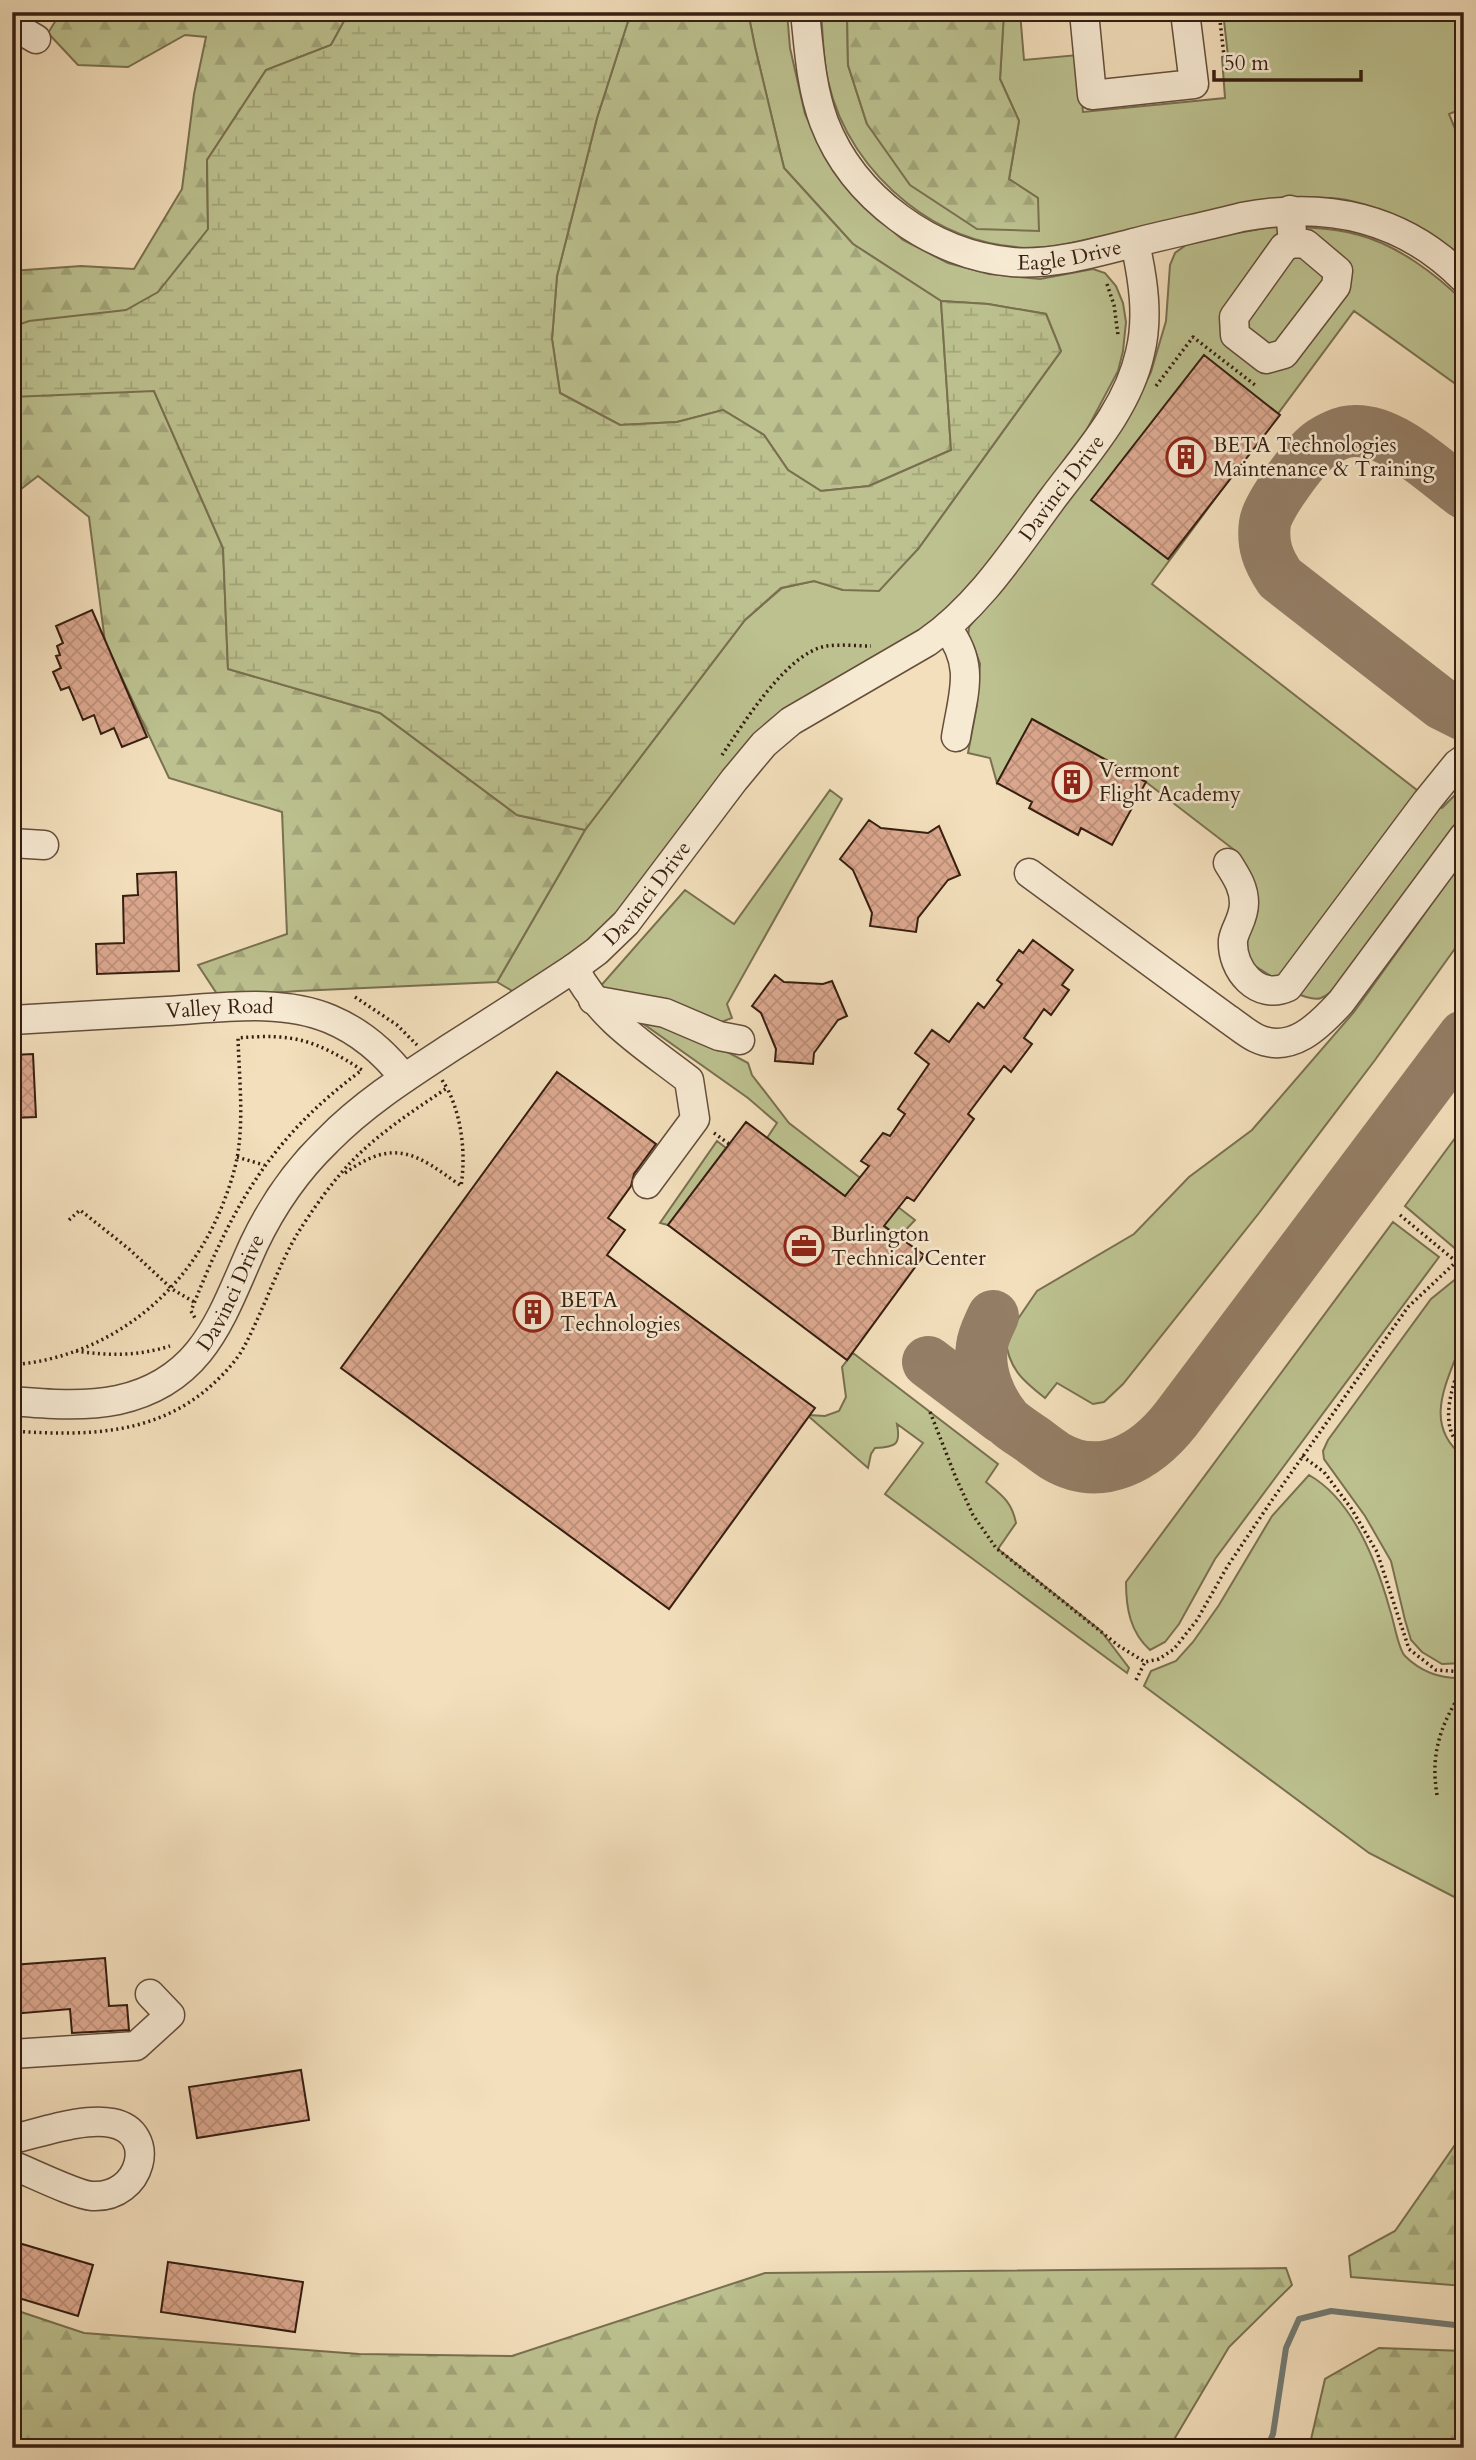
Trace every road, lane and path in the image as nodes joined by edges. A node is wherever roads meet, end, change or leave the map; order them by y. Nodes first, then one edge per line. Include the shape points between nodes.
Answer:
1 (805, 12) edge
2 (1084, 12) edge
3 (1185, 12) edge
4 (1219, 12) edge
5 (12, 25) edge
6 (36, 40) dead end
7 (1224, 56) dead end
8 (1290, 210) junction
9 (1135, 243) junction
10 (1293, 243) dead end
11 (1464, 279) edge
12 (1133, 378) junction
13 (1255, 385) dead end
14 (947, 628) junction
15 (956, 737) dead end
16 (1464, 759) edge
17 (1464, 836) edge
18 (12, 843) edge
19 (44, 845) dead end
20 (1228, 863) dead end
21 (1029, 873) dead end
22 (574, 968) junction
23 (355, 997) dead end
24 (593, 1000) junction
25 (12, 1020) edge
26 (740, 1040) dead end
27 (418, 1046) dead end
28 (404, 1078) junction
29 (447, 1088) dead end
30 (237, 1157) junction
31 (264, 1165) junction
32 (338, 1178) dead end
33 (647, 1184) dead end
34 (1400, 1215) dead end
35 (69, 1220) dead end
36 (1457, 1262) junction
37 (1464, 1268) edge
38 (172, 1289) junction
39 (195, 1302) junction
40 (223, 1315) junction
41 (195, 1320) dead end
42 (178, 1342) dead end
43 (76, 1351) junction
44 (1464, 1355) edge
45 (12, 1365) edge
46 (12, 1401) edge
47 (930, 1412) dead end
48 (1464, 1449) edge
49 (1302, 1456) junction
50 (1145, 1662) junction
51 (1464, 1672) edge
52 (1136, 1680) dead end
53 (1464, 1688) edge
54 (1437, 1795) dead end
55 (150, 1994) dead end
56 (12, 2054) edge
57 (12, 2139) edge
58 (12, 2165) edge

1 - 9 street, Eagle Drive via 810,70 831,139 863,185 909,225 948,246 1013,262 1071,258
2 - 3 street via 1092,96 1194,84
4 - 7 path
5 - 6 street
8 - 9 street, Eagle Drive
8 - 10 street
8 - 11 street, Eagle Drive via 1335,212 1378,223 1415,240
9 - 12 street, Davinci Drive via 1144,325
12 - 13 path via 1154,389 1193,337
12 - 14 street, Davinci Drive via 1118,408 1056,494 994,577
14 - 15 street via 963,653 965,669
14 - 22 street, Davinci Drive via 791,721 764,744 626,923
16 - 20 street via 1288,986 1278,991 1268,992 1248,981 1235,957 1233,938 1244,902 1240,883
17 - 21 street via 1341,1002 1318,1027 1290,1042 1257,1039
18 - 19 street
22 - 24 street
22 - 28 street, Davinci Drive
23 - 27 path via 397,1025
24 - 26 street via 665,1013
24 - 33 street via 689,1080 695,1119
25 - 28 street, Valley Road via 251,1007 304,1011 352,1029 388,1058
28 - 40 street, Davinci Drive via 328,1139 288,1186 254,1244
29 - 32 path via 465,1163 461,1186 424,1160 404,1153 384,1153 360,1162
30 - 31 path
30 - 31 path via 238,1038 272,1035 309,1041 362,1070 310,1112
30 - 38 path via 215,1224
31 - 39 path via 227,1229
34 - 36 path
35 - 38 path via 80,1210
36 - 37 path
36 - 49 path via 1408,1307
38 - 39 path
38 - 43 path via 115,1333
39 - 40 path
39 - 41 path via 191,1311
40 - 46 street, Davinci Drive via 193,1359 138,1394 94,1403
42 - 43 path via 129,1355
43 - 45 path
44 - 48 path via 1450,1392 1448,1423
47 - 50 path via 973,1515 996,1548
49 - 50 path via 1197,1620 1174,1649
49 - 51 path via 1324,1472 1377,1552 1409,1650 1436,1670
50 - 52 path
53 - 54 path via 1435,1749
55 - 56 street via 170,2015 136,2046
57 - 58 street via 87,2122 113,2123 131,2132 139,2147 139,2165 130,2183 111,2195 89,2196

